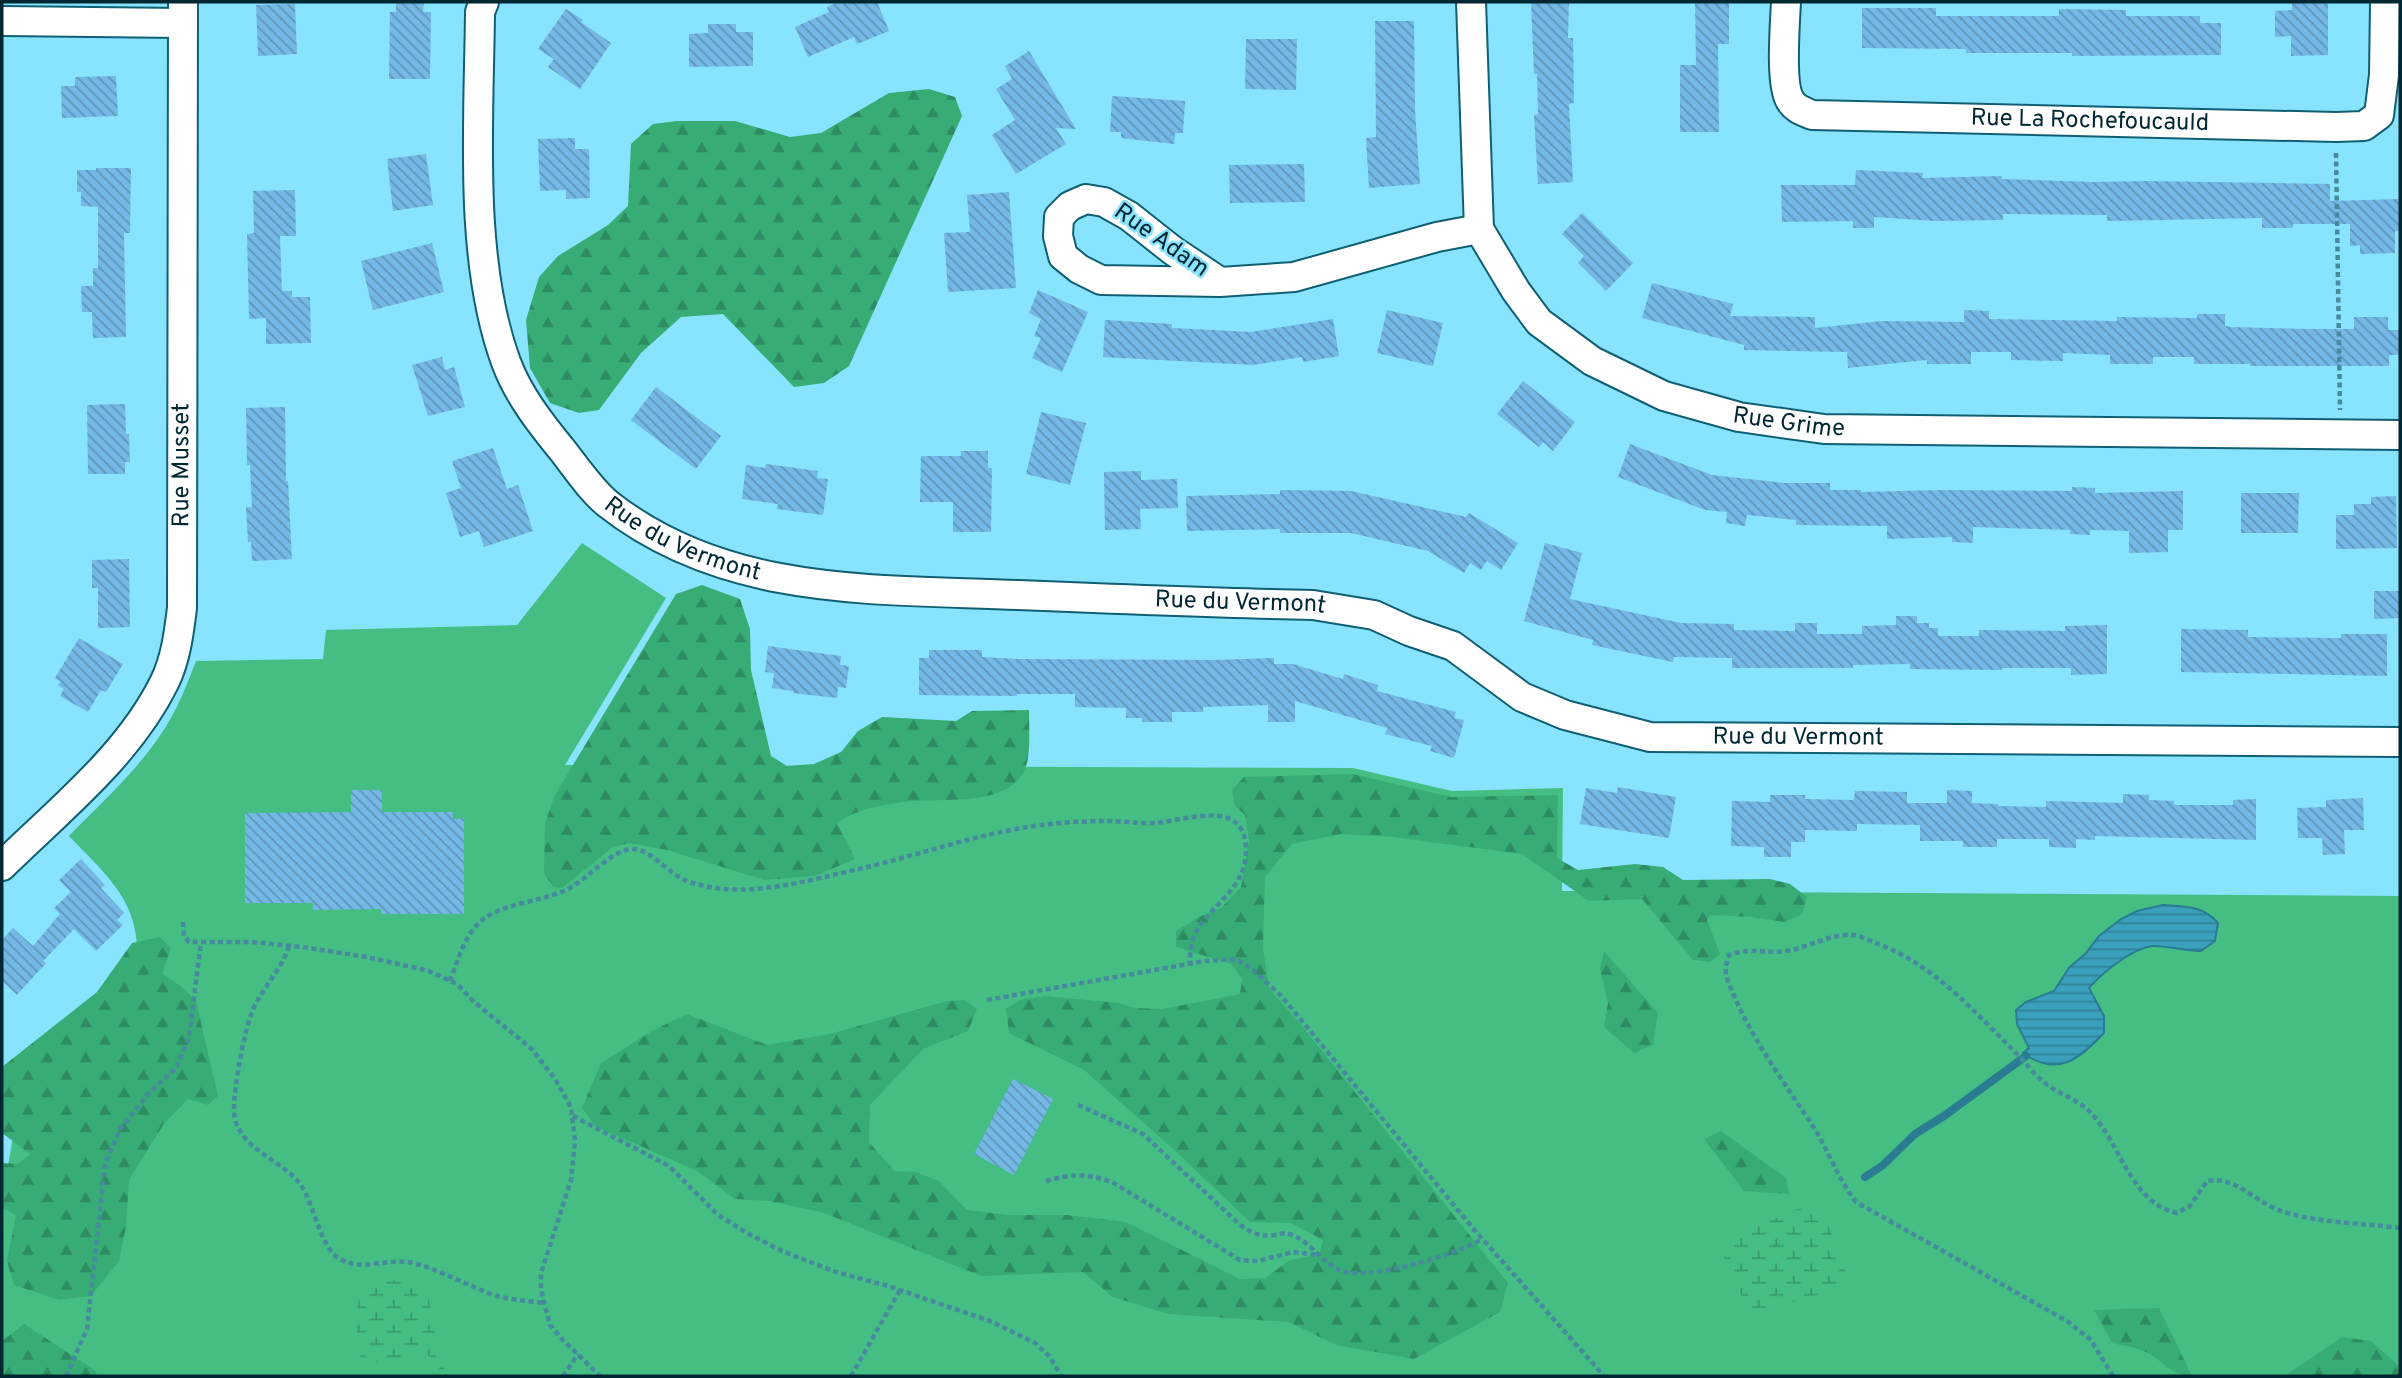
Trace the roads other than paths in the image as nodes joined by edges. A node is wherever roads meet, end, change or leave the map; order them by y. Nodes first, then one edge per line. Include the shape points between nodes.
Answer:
1 (484, 2) edge
2 (1471, 2) edge
3 (1786, 2) edge
4 (2385, 2) edge
5 (183, 13) edge
6 (2, 21) edge
7 (1479, 229) junction
8 (1220, 282) junction
9 (2400, 435) edge
10 (2400, 742) edge
11 (2, 866) edge

1 - 10 street, Rue du Vermont via 480,12 478,176 490,304 506,363 536,419 606,502 695,555 790,581 867,589 1313,605 1374,615 1453,646 1522,697 1566,715 1650,737
2 - 7 street, Rue Grime
3 - 4 street, Rue La Rochefoucauld via 1788,97 1796,108 1812,114 2336,127 2364,126 2379,115
5 - 6 street
5 - 11 street, Rue Musset via 179,634 166,681 124,745
7 - 8 street, Rue Adam via 1294,276
7 - 9 street, Rue Grime via 1539,322 1592,361 1664,396 1739,417 1824,429
8 - 8 street, Rue Adam via 1101,280 1063,256 1059,217 1086,198 1104,201

